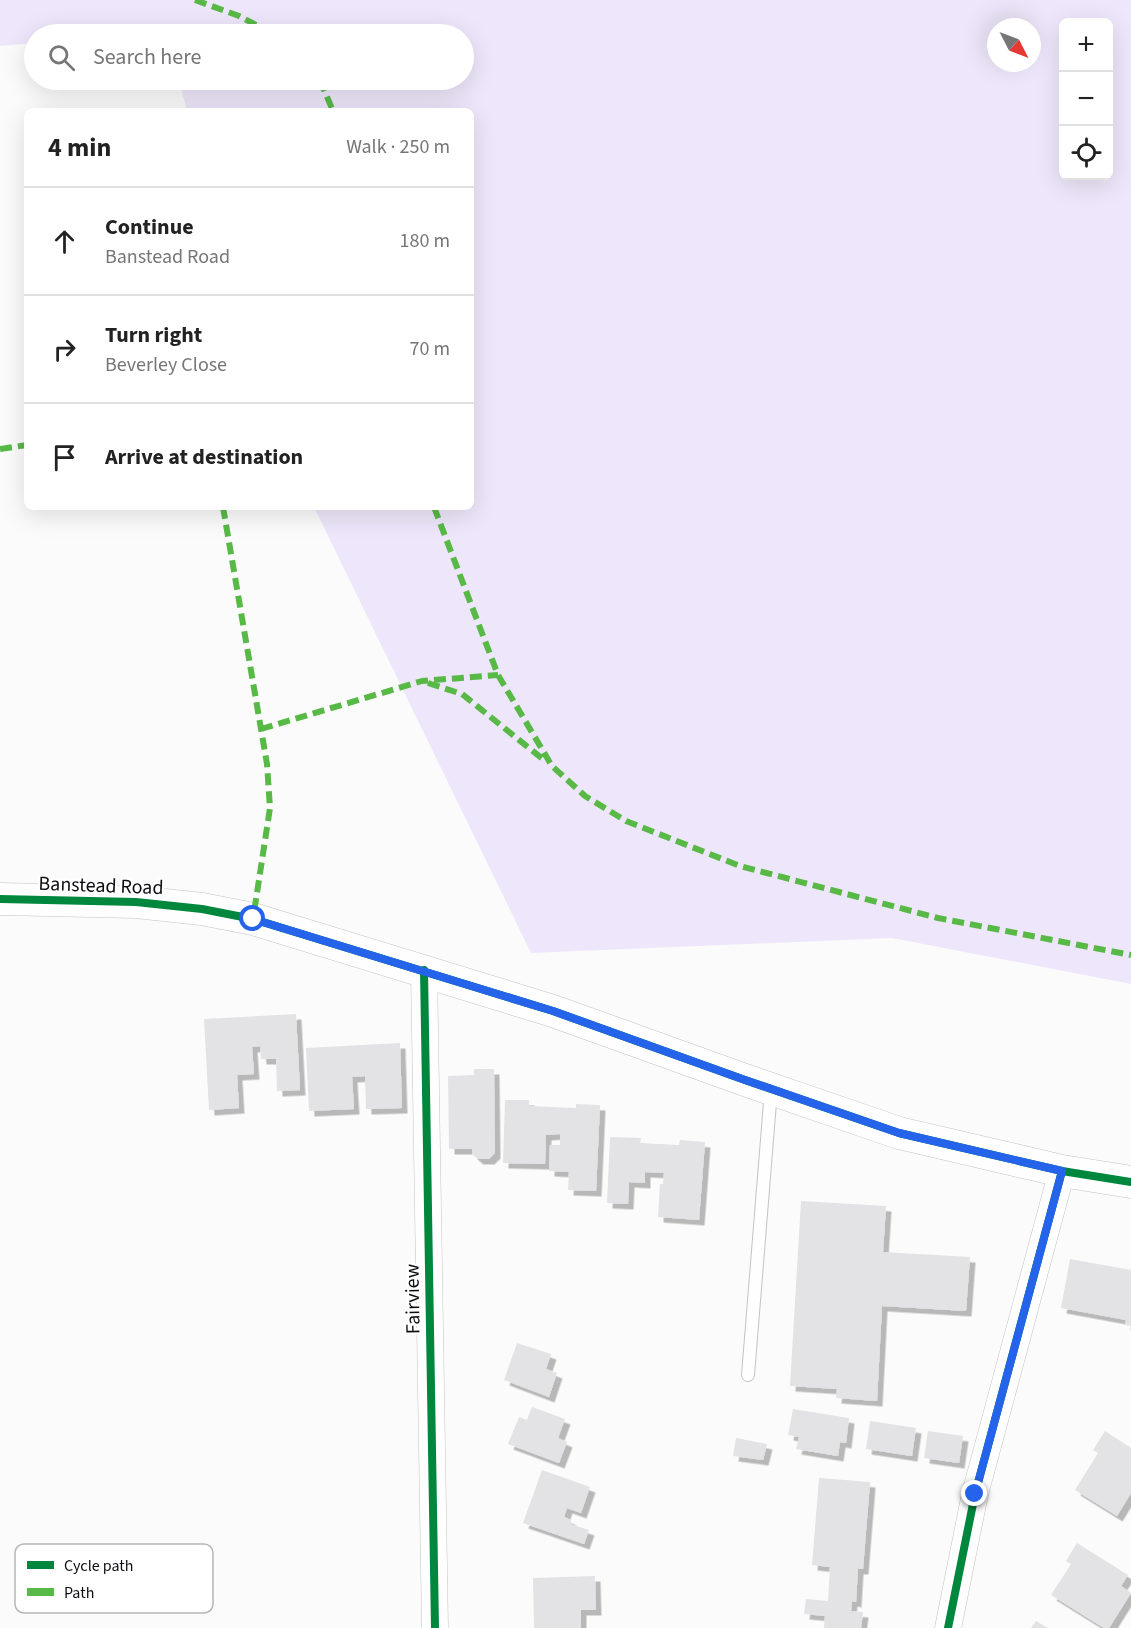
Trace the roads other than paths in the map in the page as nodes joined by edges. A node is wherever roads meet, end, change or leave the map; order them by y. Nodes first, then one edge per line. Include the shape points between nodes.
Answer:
1 (0, 899) edge
2 (423, 970) junction
3 (772, 1089) junction
4 (1062, 1171) junction
5 (1131, 1182) edge
6 (748, 1375) dead end
7 (435, 1628) edge
8 (948, 1628) edge

1 - 2 street, Banstead Road via 136,902 202,909 253,919
2 - 3 street, Banstead Road via 553,1011
2 - 7 street, Fairview
3 - 4 street, Banstead Road via 899,1133
3 - 6 lane
4 - 5 street, Banstead Road
4 - 8 street via 975,1494

